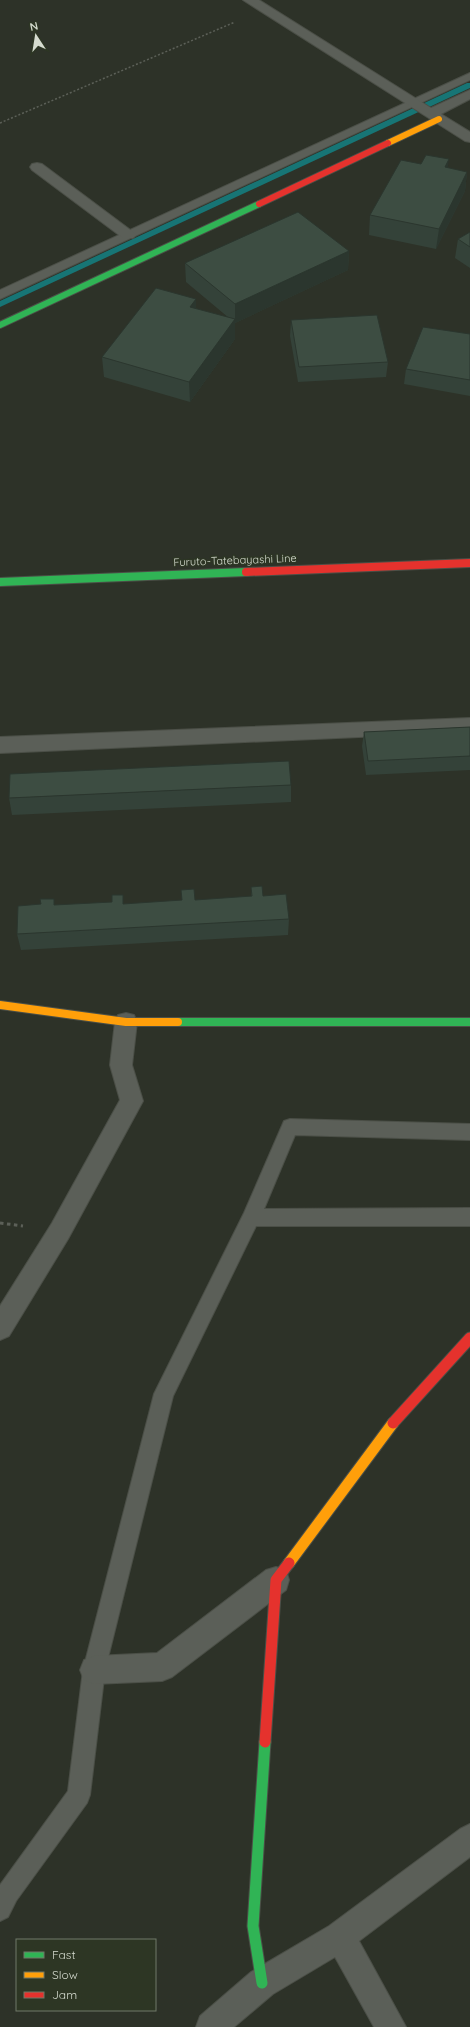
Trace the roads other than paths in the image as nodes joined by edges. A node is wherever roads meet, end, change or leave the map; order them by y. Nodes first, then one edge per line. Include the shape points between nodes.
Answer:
1 (250, 0) edge
2 (470, 76) edge
3 (470, 94) edge
4 (414, 102) junction
5 (435, 116) junction
6 (470, 138) edge
7 (37, 167) dead end
8 (128, 235) junction
9 (0, 295) edge
10 (0, 324) edge
11 (470, 563) edge
12 (0, 582) edge
13 (470, 725) edge
14 (0, 745) edge
15 (0, 1005) edge
16 (126, 1022) junction
17 (470, 1022) edge
18 (470, 1132) edge
19 (470, 1217) edge
20 (251, 1218) junction
21 (0, 1328) edge
22 (470, 1338) edge
23 (276, 1580) junction
24 (94, 1670) junction
25 (470, 1839) edge
26 (0, 1909) edge
27 (340, 1937) junction
28 (262, 1983) junction
29 (211, 2027) edge
30 (391, 2027) edge

1 - 4 street
2 - 4 lane
3 - 5 street
4 - 5 street
4 - 8 lane
5 - 6 street
5 - 10 street
7 - 8 street
8 - 9 lane
11 - 12 street, Furuto-Tatebayashi Line
13 - 14 street
15 - 16 street
16 - 17 street
16 - 21 street via 121,1065 132,1101 60,1231
18 - 20 lane via 290,1127
19 - 20 lane
20 - 24 lane via 164,1394
22 - 23 street via 384,1433
23 - 24 street via 162,1667
23 - 28 street via 253,1926
24 - 26 lane via 79,1795 8,1893
25 - 27 street
27 - 28 street
27 - 30 street
28 - 29 street

